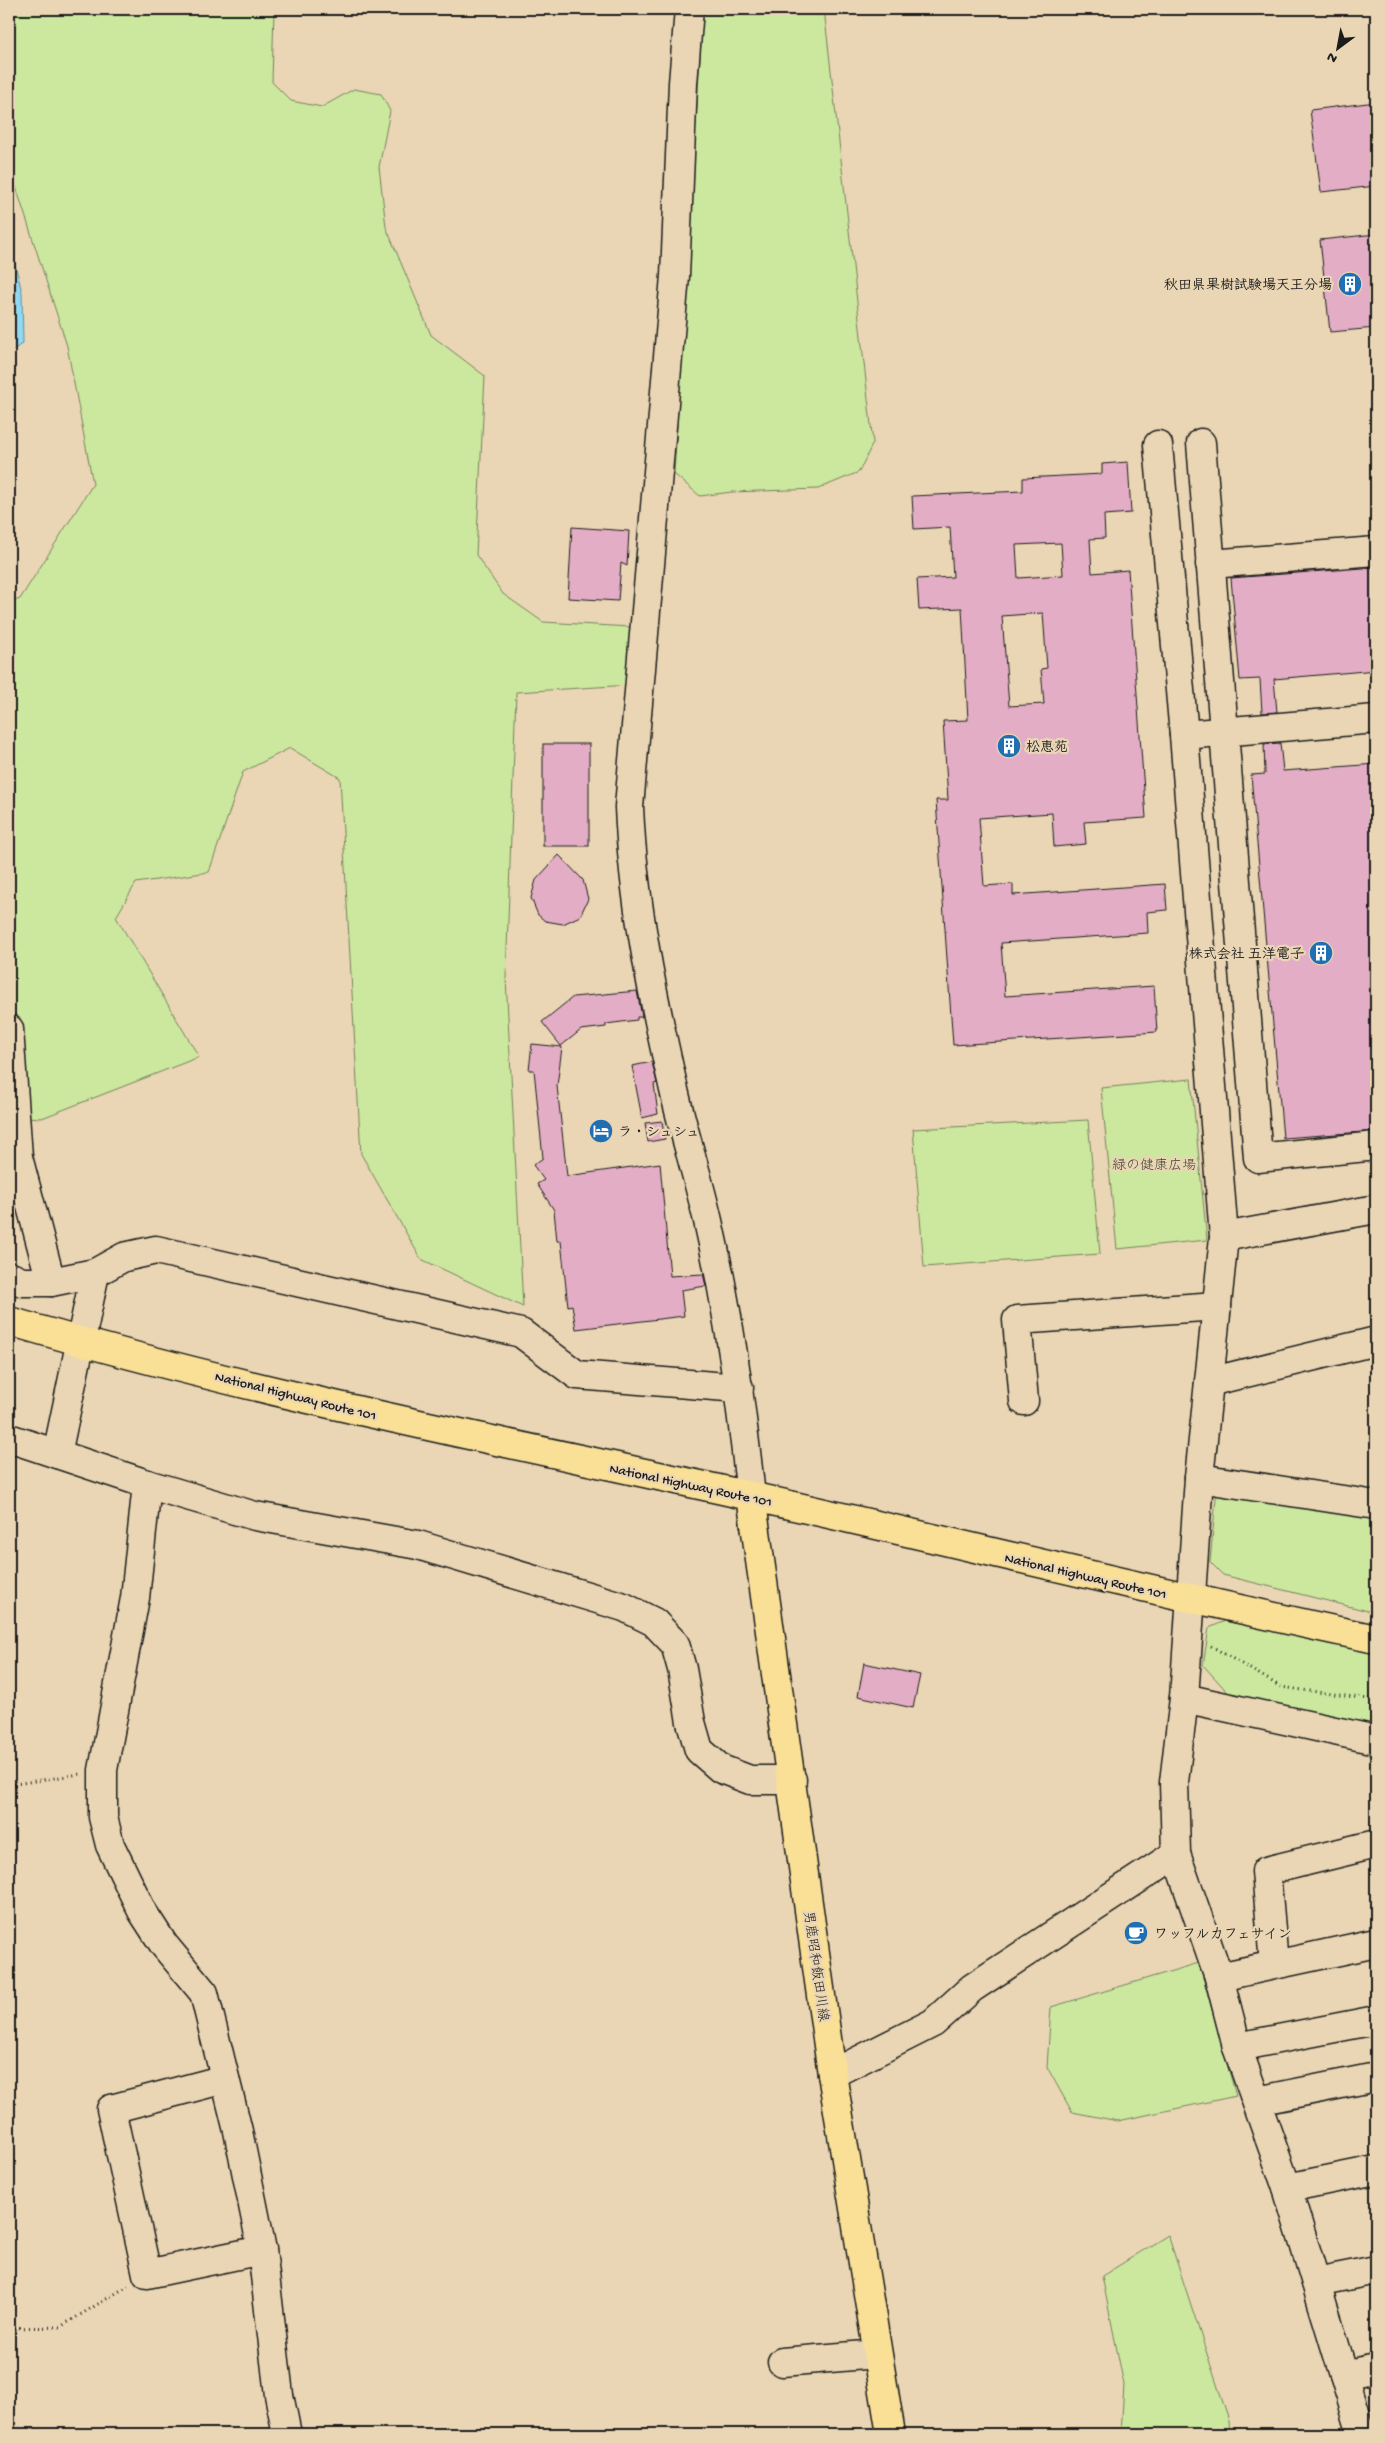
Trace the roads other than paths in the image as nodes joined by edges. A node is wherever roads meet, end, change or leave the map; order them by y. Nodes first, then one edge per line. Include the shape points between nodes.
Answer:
1 (690, 9) edge
2 (1200, 442) dead end
3 (1158, 445) dead end
4 (1376, 551) edge
5 (1210, 564) junction
6 (1376, 719) edge
7 (1224, 732) junction
8 (1184, 735) junction
9 (9, 1029) edge
10 (1376, 1146) edge
11 (1376, 1210) edge
12 (1224, 1237) junction
13 (95, 1273) junction
14 (9, 1276) edge
15 (51, 1282) junction
16 (1217, 1306) junction
17 (9, 1321) edge
18 (1376, 1341) edge
19 (81, 1343) junction
20 (1209, 1382) junction
21 (740, 1388) junction
22 (1024, 1401) dead end
23 (9, 1438) edge
24 (57, 1454) junction
25 (1198, 1478) junction
26 (147, 1484) junction
27 (751, 1496) junction
28 (1376, 1504) edge
29 (1191, 1600) junction
30 (1376, 1639) edge
31 (1184, 1698) junction
32 (1376, 1740) edge
33 (792, 1780) junction
34 (1376, 1844) edge
35 (1176, 1854) junction
36 (1376, 1943) edge
37 (1274, 1964) junction
38 (1219, 1977) junction
39 (1376, 2020) edge
40 (1237, 2047) junction
41 (832, 2074) junction
42 (1376, 2078) edge
43 (224, 2079) junction
44 (1256, 2101) junction
45 (1376, 2170) edge
46 (1287, 2188) junction
47 (262, 2250) junction
48 (1376, 2270) edge
49 (1316, 2282) junction
50 (878, 2354) junction
51 (782, 2362) dead end
52 (1376, 2368) edge
53 (1344, 2375) junction
54 (287, 2434) edge
55 (891, 2434) edge
56 (1362, 2434) edge

1 - 21 street via 683,83 675,276 629,807 631,853 641,926 674,1090 708,1222
2 - 5 street
3 - 8 street
4 - 5 street
5 - 7 street
6 - 7 street
7 - 8 street
7 - 10 street via 1258,1158
8 - 12 street
9 - 15 street via 18,1157
11 - 12 street
12 - 16 street
13 - 15 street
13 - 19 street
13 - 21 street via 124,1257 156,1250 521,1333 577,1375
14 - 15 street via 22,1282
16 - 20 street
16 - 22 street via 1017,1320
17 - 19 main road, National Highway Route 101
18 - 20 street
19 - 24 street
19 - 27 main road, National Highway Route 101 via 380,1416
20 - 25 street
21 - 27 street
23 - 24 street
24 - 26 street
25 - 28 street
25 - 29 street
26 - 33 street via 256,1516 418,1546 624,1607 654,1622 675,1644 699,1750 721,1770 750,1780
26 - 43 street via 135,1598 103,1770 102,1817 110,1845 142,1911 164,1945 204,1993
27 - 29 main road, National Highway Route 101
27 - 33 main road, 男鹿昭和飯田川線
29 - 30 main road, National Highway Route 101
29 - 31 street
31 - 32 street
31 - 35 street via 1174,1782
33 - 41 main road, 男鹿昭和飯田川線
34 - 37 street via 1266,1871
35 - 38 street
35 - 41 street via 972,1988 933,2023
36 - 37 street
37 - 38 street
38 - 40 street
39 - 40 street
40 - 44 street
41 - 50 main road, 男鹿昭和飯田川線
42 - 44 street
43 - 47 street
43 - 47 street via 111,2109 148,2274
44 - 46 street
45 - 46 street
46 - 49 street
47 - 54 street via 279,2395
48 - 49 street
49 - 53 street
50 - 51 street
50 - 55 main road, 男鹿昭和飯田川線
52 - 53 street
53 - 56 street

